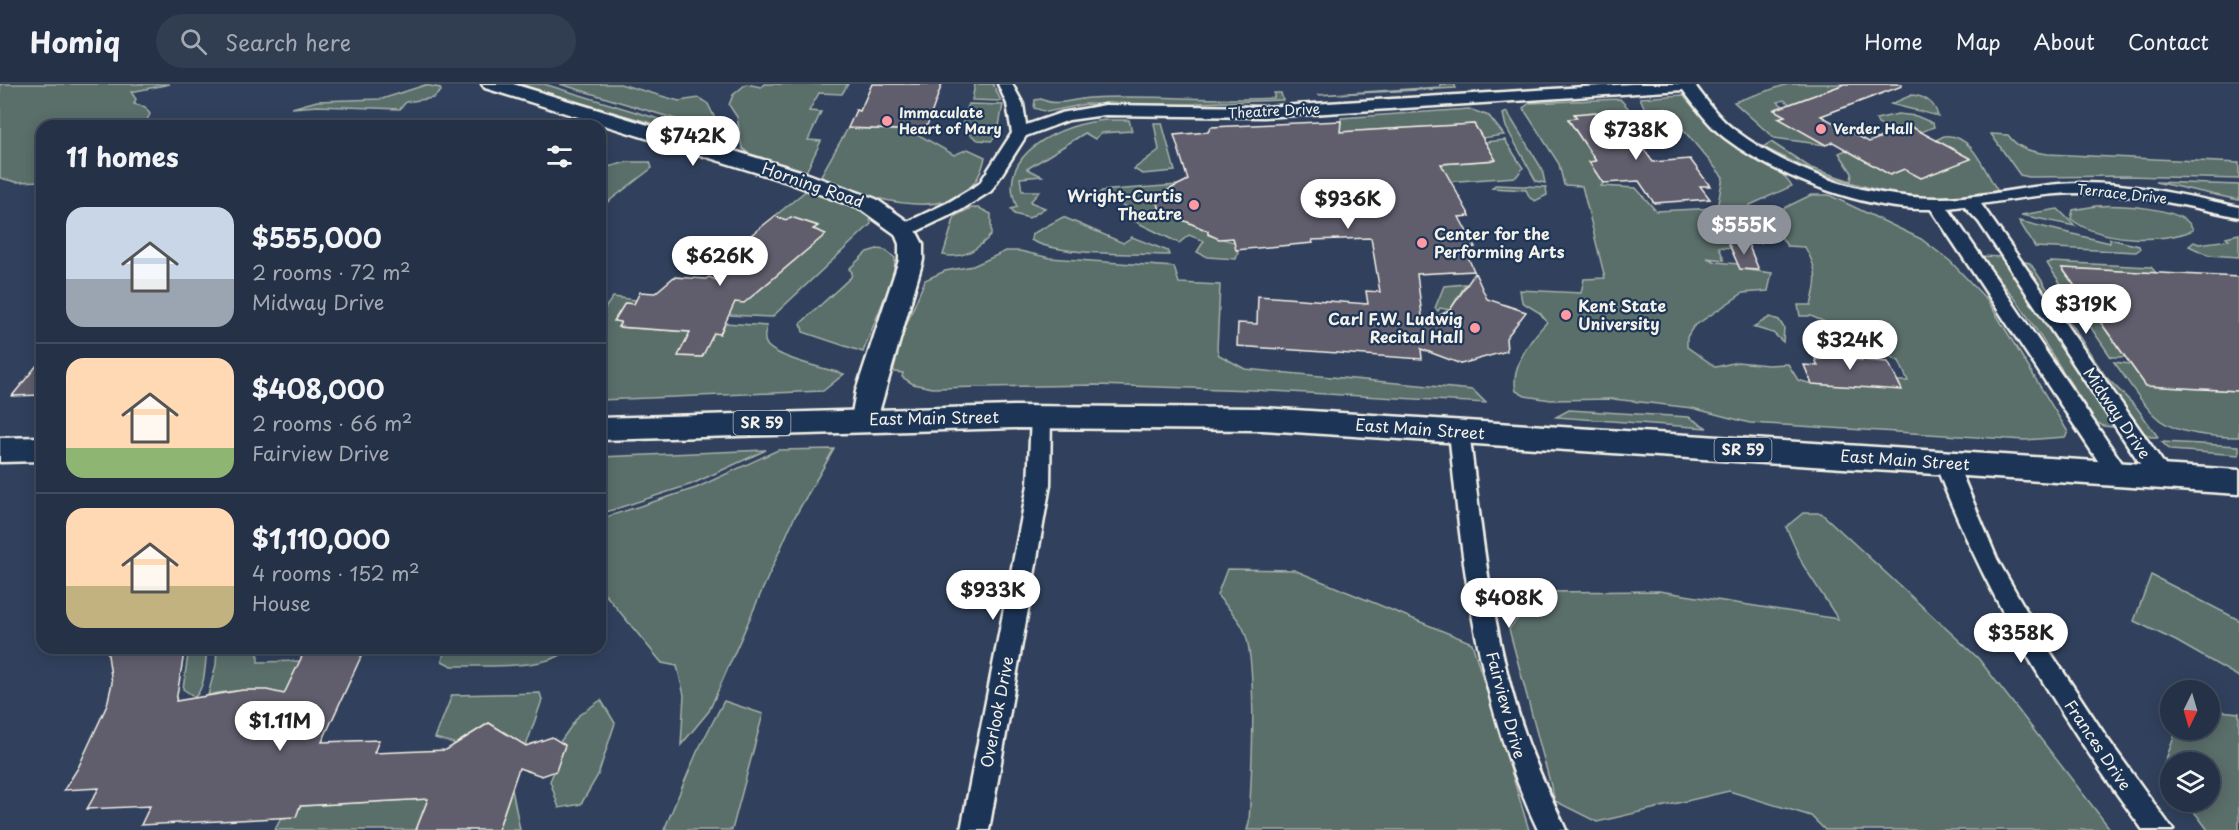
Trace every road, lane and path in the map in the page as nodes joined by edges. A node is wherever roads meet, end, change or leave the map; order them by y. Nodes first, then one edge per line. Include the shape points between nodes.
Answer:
1 (492, 84) edge
2 (1005, 84) edge
3 (1458, 84) edge
4 (1686, 85) edge
5 (1480, 98) junction
6 (1020, 133) junction
7 (1970, 201) junction
8 (1936, 203) junction
9 (2239, 212) edge
10 (905, 230) junction
11 (1041, 415) junction
12 (865, 419) junction
13 (606, 429) edge
14 (1459, 431) junction
15 (36, 449) edge
16 (0, 450) edge
17 (1946, 463) junction
18 (2118, 474) junction
19 (2161, 477) junction
20 (2239, 482) edge
21 (975, 830) edge
22 (1552, 830) edge
23 (2159, 830) edge

1 - 10 street, Horning Road via 817,185 868,204
2 - 6 street via 1015,104
3 - 5 street
4 - 5 street, Theatre Drive
4 - 8 street via 1731,135 1795,171 1886,199
5 - 6 street, Theatre Drive via 1264,112 1105,110 1066,116
6 - 10 street via 986,187
7 - 8 street
7 - 9 street, Terrace Drive via 2082,188 2132,192
7 - 19 street, Midway Drive
8 - 18 street, Midway Drive
10 - 12 street via 911,244 911,260
11 - 12 main road, East Main Street / SR 59
11 - 14 main road, East Main Street / SR 59 via 1262,419
11 - 21 street, Overlook Drive via 1039,485
12 - 13 main road, East Main Street / SR 59
14 - 17 main road, East Main Street / SR 59
14 - 22 street, Fairview Drive via 1496,674 1516,752
15 - 16 main road
17 - 18 main road, East Main Street / SR 59
17 - 23 street, Frances Drive via 1990,565 2029,636 2104,759
18 - 19 main road, East Main Street / SR 59
19 - 20 main road, East Main Street / SR 59

